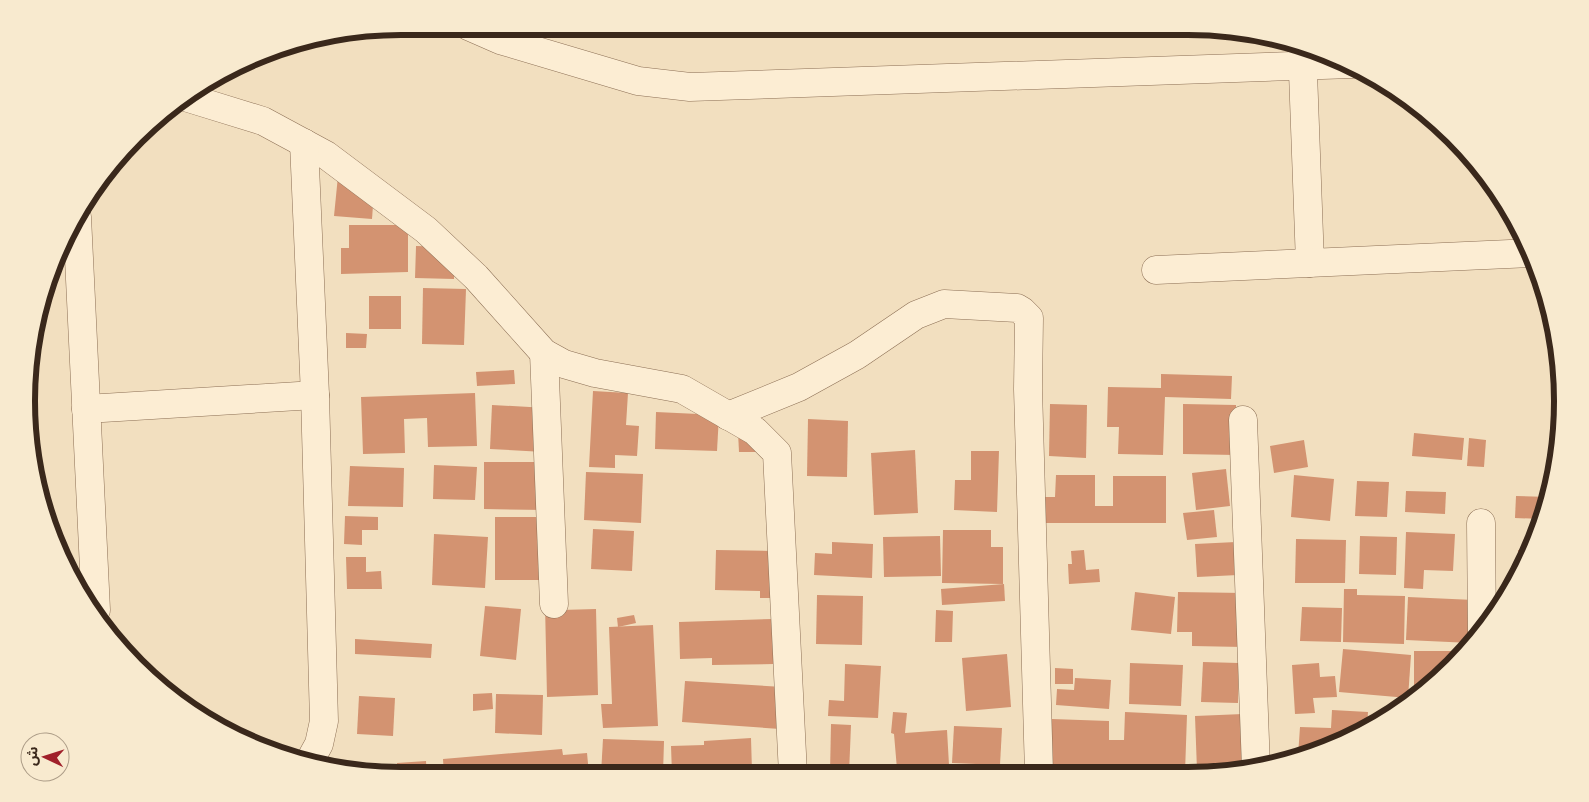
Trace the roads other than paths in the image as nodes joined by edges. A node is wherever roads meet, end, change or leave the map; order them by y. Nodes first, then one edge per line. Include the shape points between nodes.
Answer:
1 (489, 35) edge
2 (1302, 56) edge
3 (1317, 58) edge
4 (194, 100) edge
5 (304, 143) junction
6 (78, 230) edge
7 (1523, 253) edge
8 (1310, 263) junction
9 (1156, 270) dead end
10 (544, 353) junction
11 (315, 395) junction
12 (86, 409) junction
13 (728, 416) junction
14 (1243, 420) dead end
15 (1481, 523) dead end
16 (96, 602) edge
17 (554, 604) dead end
18 (1482, 618) edge
19 (314, 757) edge
20 (1256, 761) edge
21 (793, 767) edge
22 (1039, 767) edge

1 - 2 street via 638,81 690,87
2 - 3 street
2 - 8 street
4 - 5 street via 263,121
5 - 10 street via 326,155 426,230 476,277
5 - 11 street
6 - 12 street
7 - 8 street
8 - 9 street
10 - 13 street via 564,364 595,373 682,389
10 - 17 street
11 - 12 street
11 - 19 street via 324,721
12 - 16 street
13 - 21 street via 755,431 777,453
13 - 22 street via 799,387 857,355 916,315 944,304 1017,308 1029,318 1028,389
14 - 20 street
15 - 18 street

